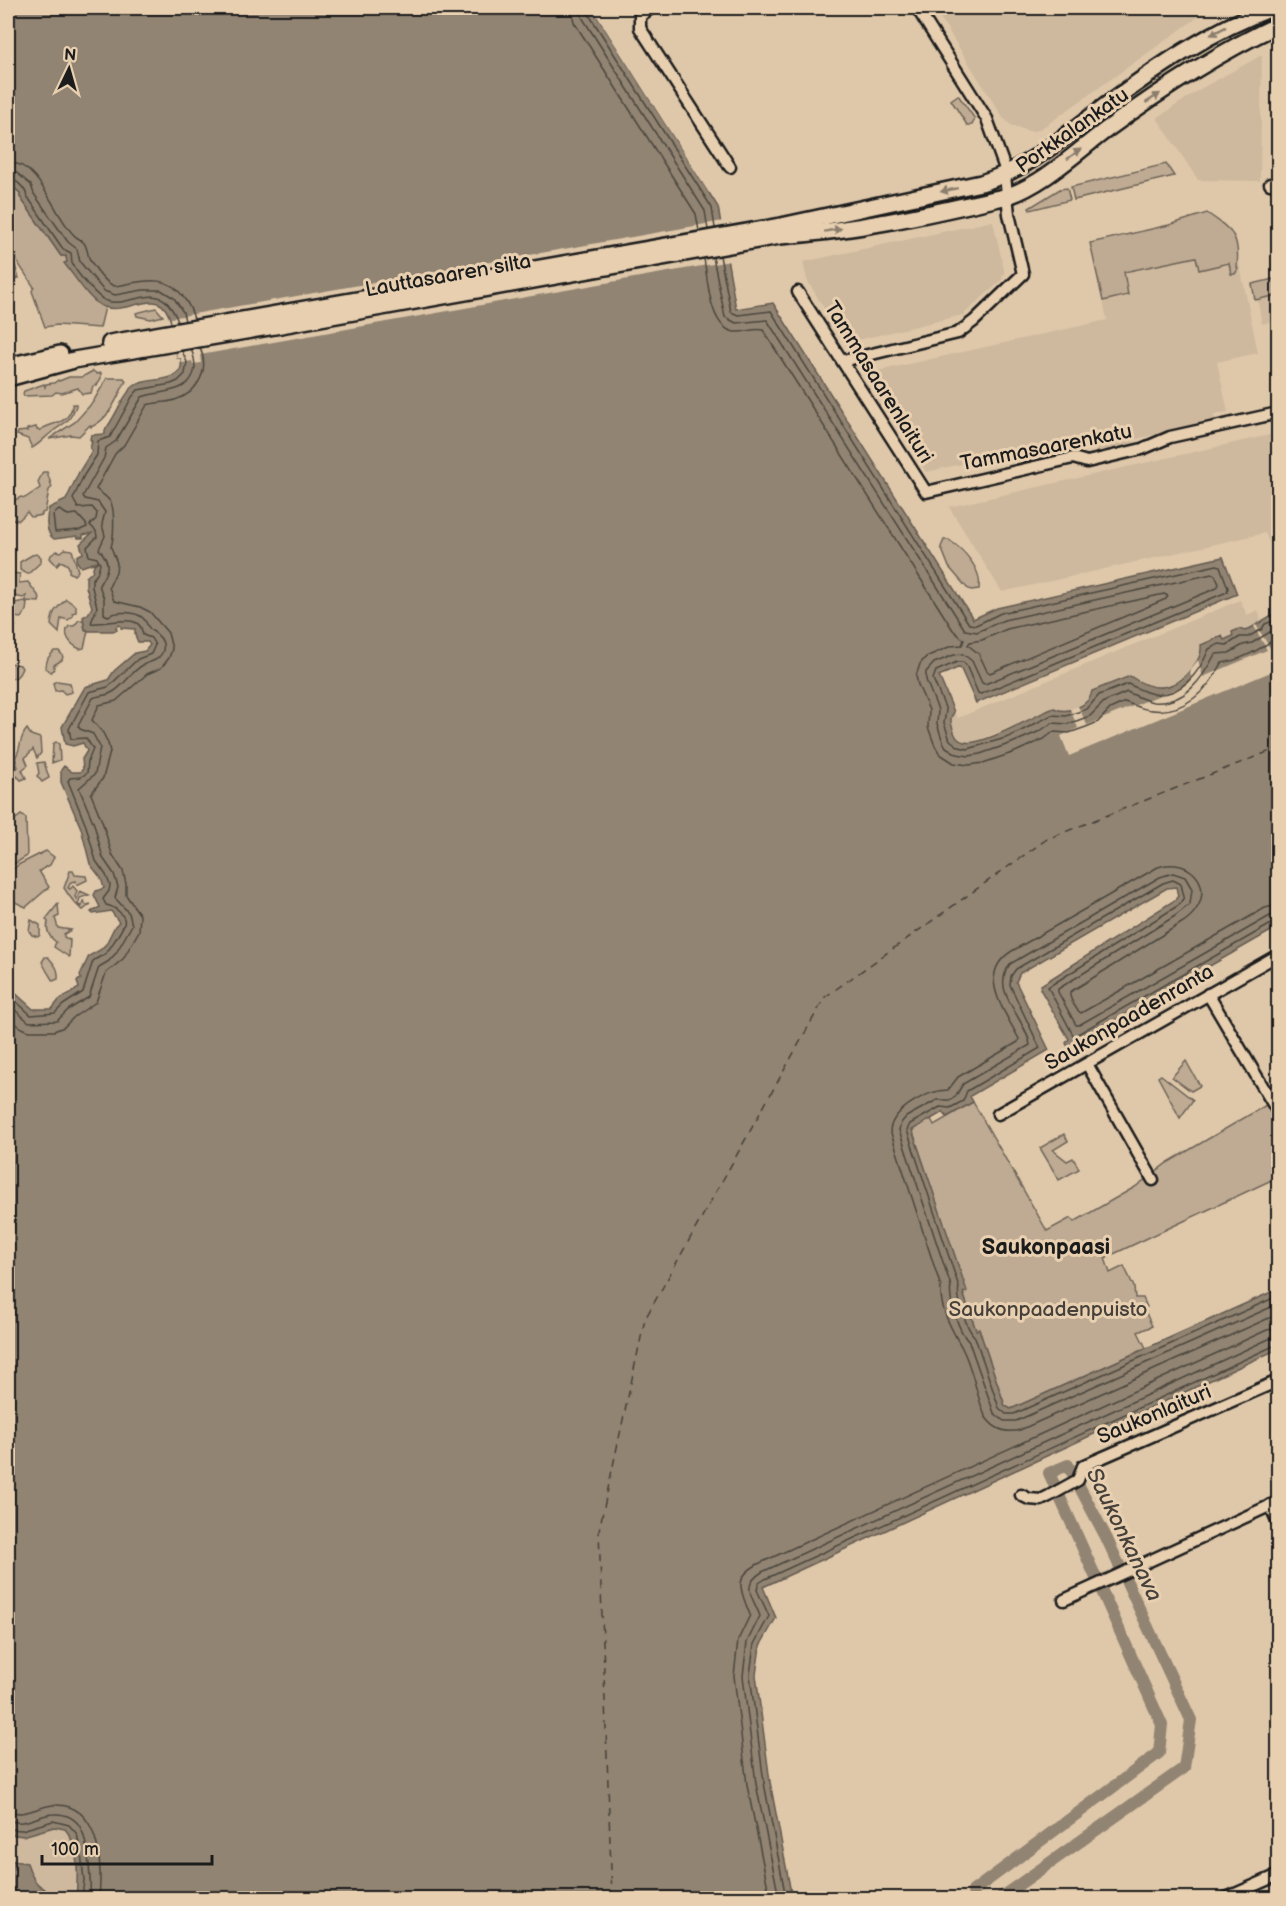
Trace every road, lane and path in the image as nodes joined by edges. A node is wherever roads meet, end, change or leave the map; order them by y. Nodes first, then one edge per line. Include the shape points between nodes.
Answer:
1 (651, 8) edge
2 (916, 8) edge
3 (1272, 8) edge
4 (1278, 25) edge
5 (730, 167) dead end
6 (1006, 175) junction
7 (1008, 196) junction
8 (728, 241) junction
9 (798, 292) dead end
10 (174, 337) junction
11 (843, 361) junction
12 (8, 366) edge
13 (8, 378) edge
14 (1278, 413) edge
15 (926, 492) joint
16 (1278, 955) edge
17 (1208, 994) junction
18 (1087, 1064) junction
19 (1276, 1109) dead end
20 (998, 1114) dead end
21 (1154, 1180) dead end
22 (1278, 1381) edge
23 (1021, 1495) dead end
24 (1274, 1503) edge
25 (1278, 1523) edge
26 (1064, 1600) dead end
27 (1278, 1875) edge
28 (1226, 1899) edge

1 - 5 street via 640,16 640,28
2 - 6 street via 987,119
3 -> 6 main road, Porkkalankatu via 1203,39
7 -> 4 main road, Porkkalankatu via 1028,189 1215,57
6 - 7 street
6 -> 8 main road, Porkkalankatu
8 -> 7 main road, Porkkalankatu via 886,222
7 - 11 street via 1023,274 1020,279 958,333
8 - 10 main road, Lauttasaaren silta
9 - 11 street, Tammasaarenlaituri
10 - 12 main road via 77,350
10 - 13 main road
11 - 15 street, Tammasaarenlaituri
14 - 15 street, Tammasaarenkatu via 1170,437 1142,449 1096,460 1072,458
16 - 17 street, Saukonpaadenranta
17 - 18 street, Saukonpaadenranta
17 - 19 street
18 - 20 street, Saukonpaadenranta
18 - 21 street
22 - 23 street, Saukonlaituri via 1083,1466 1078,1480 1041,1500
24 - 25 street
24 - 26 street
27 - 28 street

